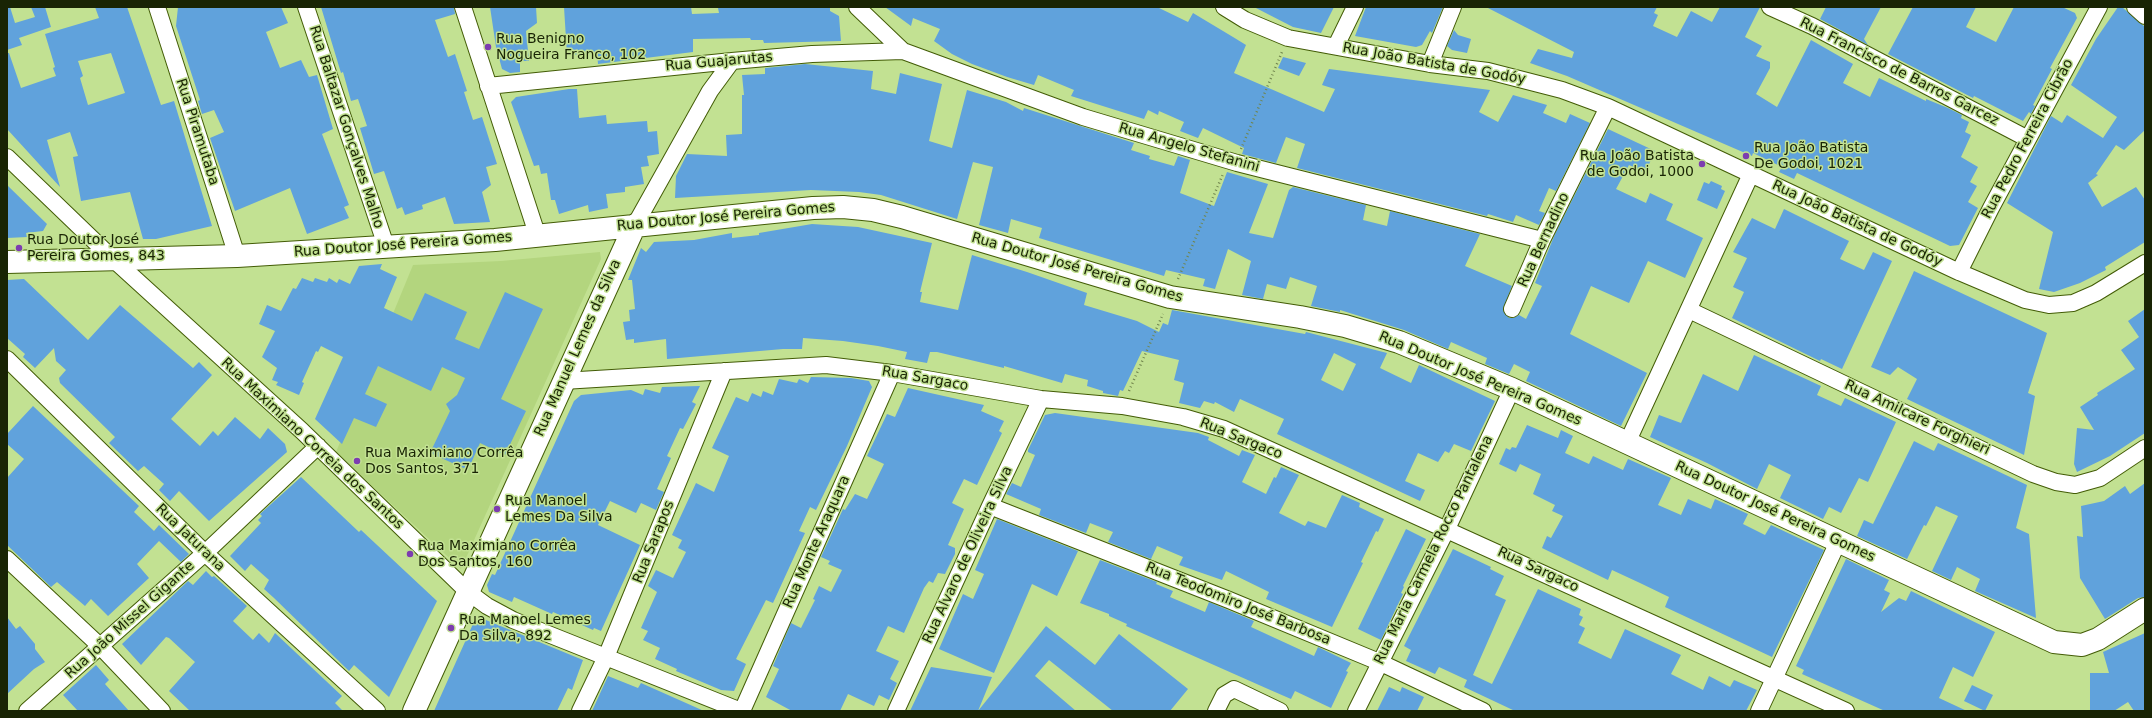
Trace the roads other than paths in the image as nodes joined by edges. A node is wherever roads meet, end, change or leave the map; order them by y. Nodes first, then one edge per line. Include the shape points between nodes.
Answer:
1 (157, 7) edge
2 (306, 7) edge
3 (463, 7) edge
4 (857, 7) edge
5 (1224, 7) edge
6 (1355, 7) edge
7 (1453, 7) edge
8 (1770, 7) edge
9 (2135, 7) edge
10 (2093, 9) edge
11 (2145, 16) edge
12 (1336, 46) junction
13 (903, 51) junction
14 (732, 60) junction
15 (1430, 64) junction
16 (488, 86) junction
17 (1608, 107) junction
18 (2028, 138) junction
19 (7, 157) edge
20 (1751, 174) junction
21 (635, 225) junction
22 (537, 234) junction
23 (1542, 240) junction
24 (386, 246) junction
25 (237, 256) junction
26 (112, 258) junction
27 (7, 262) edge
28 (2145, 263) edge
29 (1959, 272) junction
30 (1512, 309) dead end
31 (1689, 310) junction
32 (7, 359) edge
33 (724, 371) junction
34 (892, 373) junction
35 (563, 381) junction
36 (1512, 389) junction
37 (1041, 399) junction
38 (1627, 442) junction
39 (318, 446) junction
40 (2145, 448) edge
41 (990, 506) junction
42 (1447, 529) junction
43 (1838, 542) junction
44 (205, 553) junction
45 (7, 559) edge
46 (468, 592) junction
47 (2145, 609) edge
48 (101, 647) junction
49 (606, 658) junction
50 (1379, 662) junction
51 (1774, 678) junction
52 (27, 711) edge
53 (162, 711) edge
54 (377, 711) edge
55 (414, 711) edge
56 (580, 711) edge
57 (741, 711) edge
58 (896, 711) edge
59 (1216, 711) edge
60 (1280, 711) edge
61 (1356, 711) edge
62 (1483, 711) edge
63 (1759, 711) edge
64 (1846, 711) edge

1 - 25 street, Rua Piramutaba
2 - 24 street, Rua Baltazar Gonçalves Malho
3 - 16 street
4 - 13 street, Rua Angelo Stefanini
5 - 12 street, Rua João Batista de Godóy via 1245,20 1288,38
6 - 12 street
7 - 15 street
8 - 18 street, Rua Francisco de Barros Garcez via 1812,26
9 - 11 street
10 - 18 street, Rua Pedro Ferreira Cibrão
12 - 15 street, Rua João Batista de Godóy
13 - 14 street, Rua Guajarutas
13 - 23 street, Rua Angelo Stefanini via 1083,117 1233,162
14 - 16 street, Rua Guajarutas
14 - 21 street, Rua Manuel Lemes da Silva via 710,91
15 - 17 street, Rua João Batista de Godóy via 1488,71 1524,79
16 - 22 street
17 - 20 street, Rua João Batista de Godóy
17 - 23 street, Rua Bernadino
18 - 29 street, Rua Pedro Ferreira Cibrão
19 - 26 street, Rua Maximiano Correia dos Santos
20 - 29 street, Rua João Batista de Godóy
20 - 31 street
21 - 22 main road, Rua Doutor José Pereira Gomes
21 - 35 main road, Rua Manuel Lemes da Silva
21 - 36 main road, Rua Doutor José Pereira Gomes via 813,208 873,210 1170,297 1346,326 1399,342
22 - 24 main road, Rua Doutor José Pereira Gomes via 494,240
23 - 30 street, Rua Bernadino
24 - 25 main road, Rua Doutor José Pereira Gomes
25 - 26 main road, Rua Doutor José Pereira Gomes
26 - 27 main road, Rua Doutor José Pereira Gomes
26 - 39 street, Rua Maximiano Correia dos Santos
28 - 29 street, Rua João Batista de Godóy via 2096,293 2073,303 2049,305 2025,300
31 - 38 street
31 - 40 street, Rua Amilcare Forghieri via 2033,474 2056,482 2075,485 2100,478
32 - 44 street, Rua Jaturana
33 - 34 street, Rua Sargaco via 826,365
33 - 35 street, Rua Sargaco
33 - 49 street, Rua Sarapos
34 - 37 street, Rua Sargaco
34 - 57 street, Rua Monte Araquara
35 - 46 main road, Rua Manuel Lemes da Silva
36 - 38 main road, Rua Doutor José Pereira Gomes
36 - 42 street, Rua Maria Carmela Rocco Pantalena
37 - 41 street, Rua Alvaro de Oliveira Silva
37 - 42 street, Rua Sargaco via 1122,406 1183,417 1224,429
38 - 43 main road, Rua Doutor José Pereira Gomes
39 - 44 street, Rua João Missel Gigante
39 - 46 street, Rua Maximiano Correia dos Santos
41 - 50 street, Rua Teodomiro José Barbosa
41 - 58 street, Rua Alvaro de Oliveira Silva
42 - 50 street, Rua Maria Carmela Rocco Pantalena
42 - 51 street, Rua Sargaco
43 - 47 main road, Rua Doutor José Pereira Gomes via 2054,642 2082,645 2098,639
43 - 51 street
44 - 48 street, Rua João Missel Gigante
44 - 54 street, Rua Jaturana
45 - 48 street
46 - 49 street, Rua Maximiano Correia dos Santos via 512,620
46 - 55 main road, Rua Manuel Lemes da Silva
48 - 52 street, Rua João Missel Gigante
48 - 53 street
49 - 56 street, Rua Sarapos
49 - 57 street, Rua Maximiano Correia dos Santos
50 - 61 street, Rua Maria Carmela Rocco Pantalena
50 - 62 street, Rua Teodomiro José Barbosa
51 - 63 street
51 - 64 street, Rua Sargaco
59 - 60 street via 1224,695 1234,689

